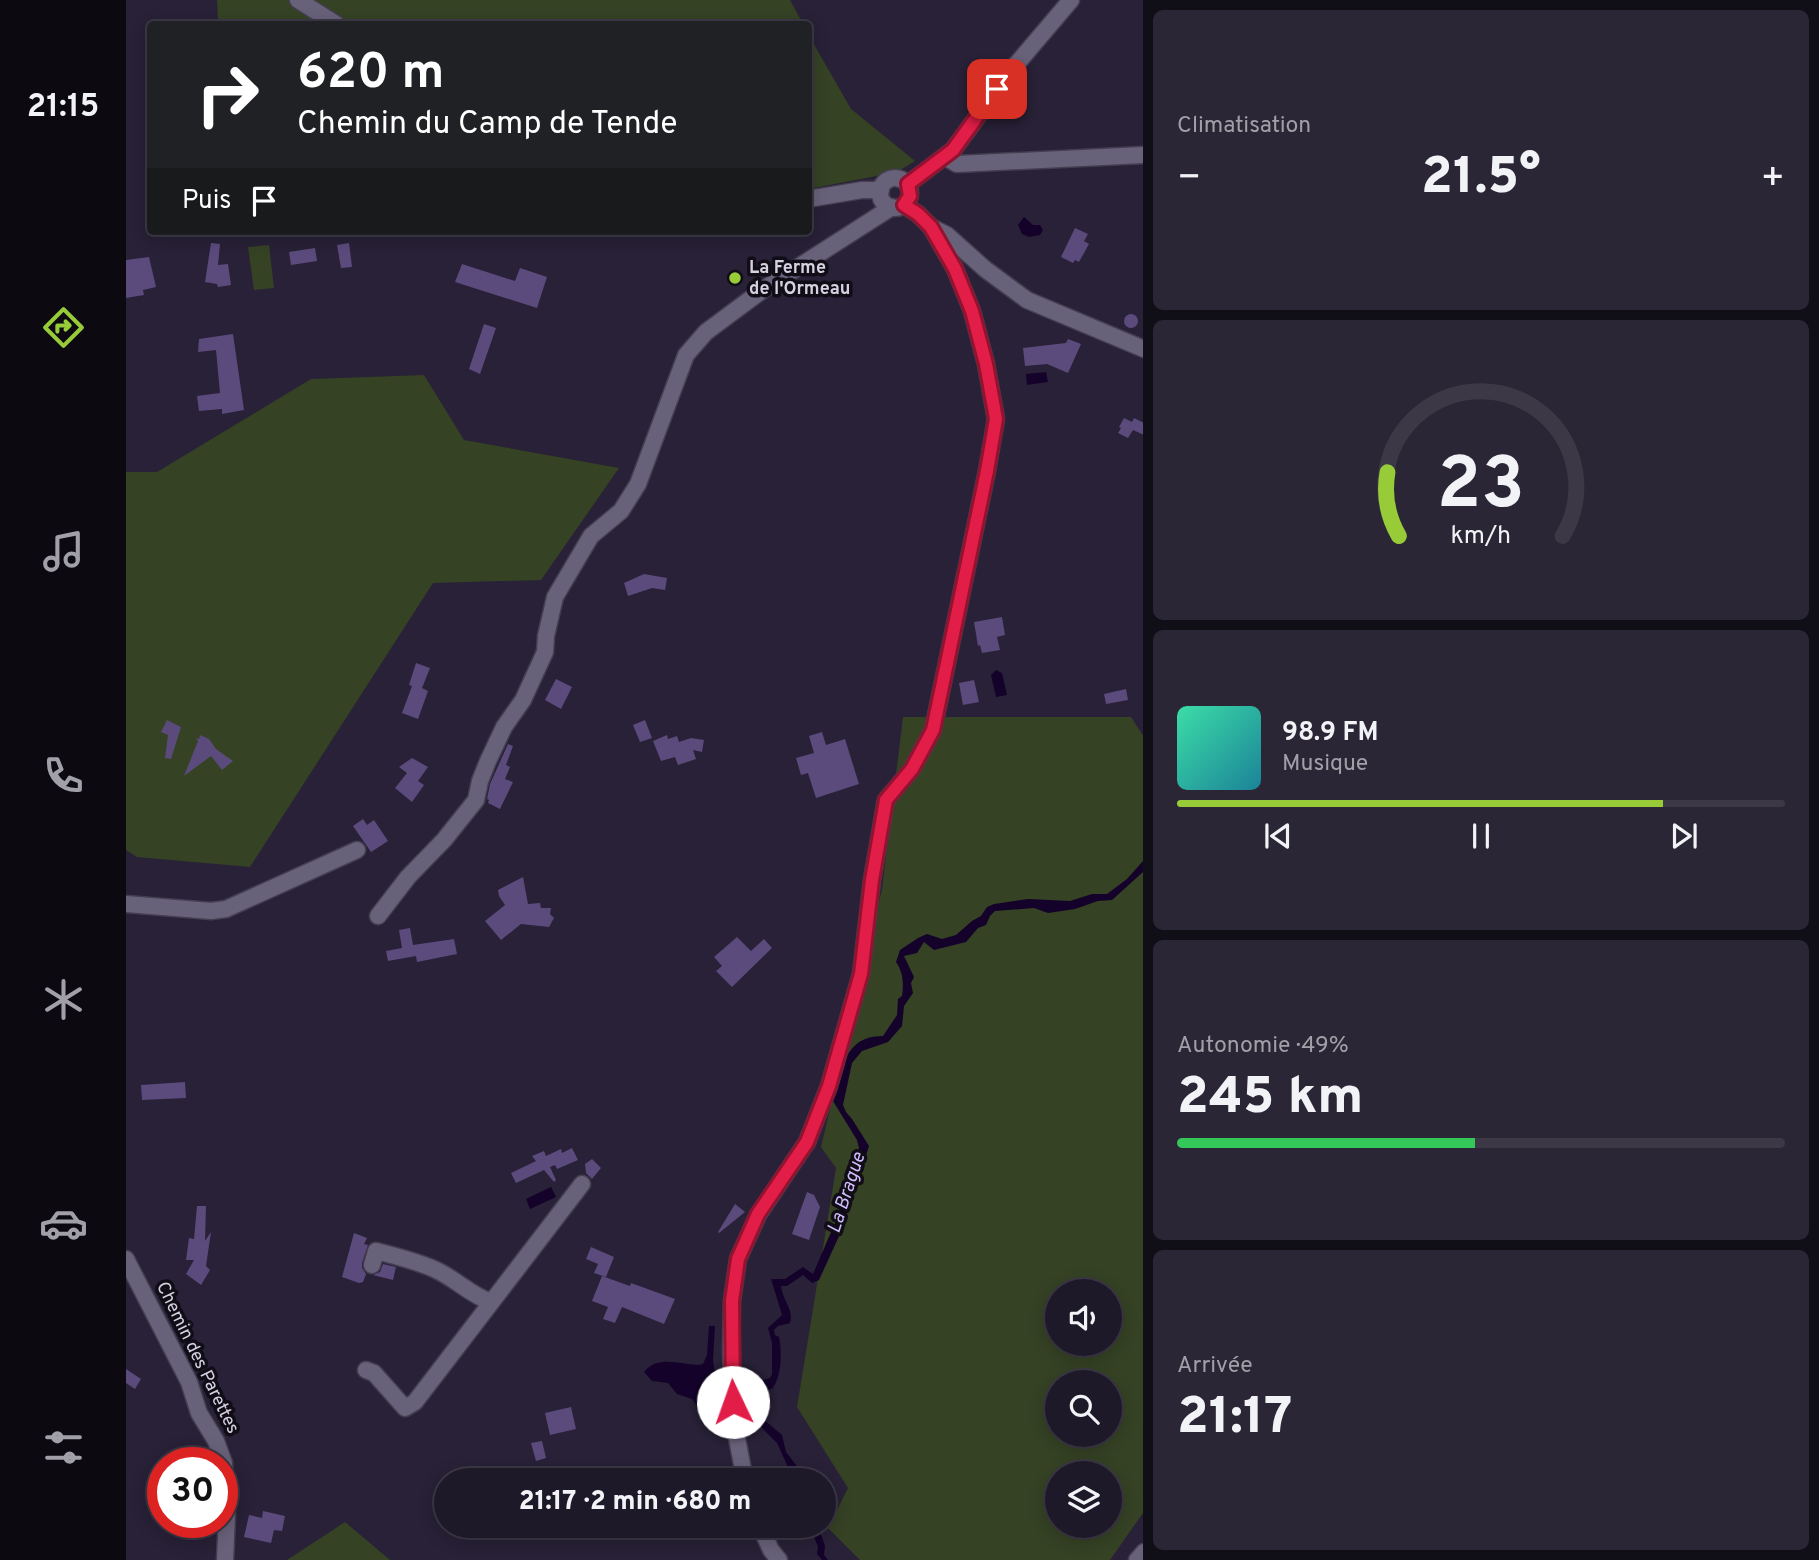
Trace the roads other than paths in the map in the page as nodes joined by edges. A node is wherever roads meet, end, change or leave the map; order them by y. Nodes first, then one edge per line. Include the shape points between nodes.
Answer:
1 (298, 0) edge
2 (1071, 0) edge
3 (331, 21) edge
4 (1143, 155) edge
5 (945, 158) junction
6 (908, 184) junction
7 (881, 190) junction
8 (812, 198) edge
9 (898, 206) junction
10 (931, 227) junction
11 (1143, 349) edge
12 (357, 850) dead end
13 (126, 904) edge
14 (378, 916) dead end
15 (582, 1184) dead end
16 (126, 1259) edge
17 (372, 1265) dead end
18 (491, 1302) junction
19 (366, 1370) dead end
20 (743, 1468) edge
21 (766, 1538) edge
22 (1143, 1552) edge
23 (225, 1560) edge
24 (779, 1560) edge
25 (1137, 1560) edge

1 - 3 street
2 - 5 street
4 - 5 street via 957,164
5 - 6 street
6 - 7 street via 892,178
6 - 9 street via 910,196
7 - 8 street
7 - 9 street via 883,201
9 - 10 street via 918,214
9 - 14 street via 764,289 706,332 686,355 638,484 621,511 591,536 555,597 545,652 488,761 476,800
10 - 11 street via 1027,300
10 - 20 street via 972,311 996,419 933,730 912,769 886,800 861,974 829,1086 807,1142 758,1214 738,1259 731,1350 734,1423
12 - 13 street via 226,909
15 - 18 street
16 - 23 street, Chemin des Parettes via 189,1381 224,1463
17 - 18 street via 376,1251 405,1259 436,1269
18 - 19 street via 415,1402 405,1408
21 - 24 street
22 - 25 street

